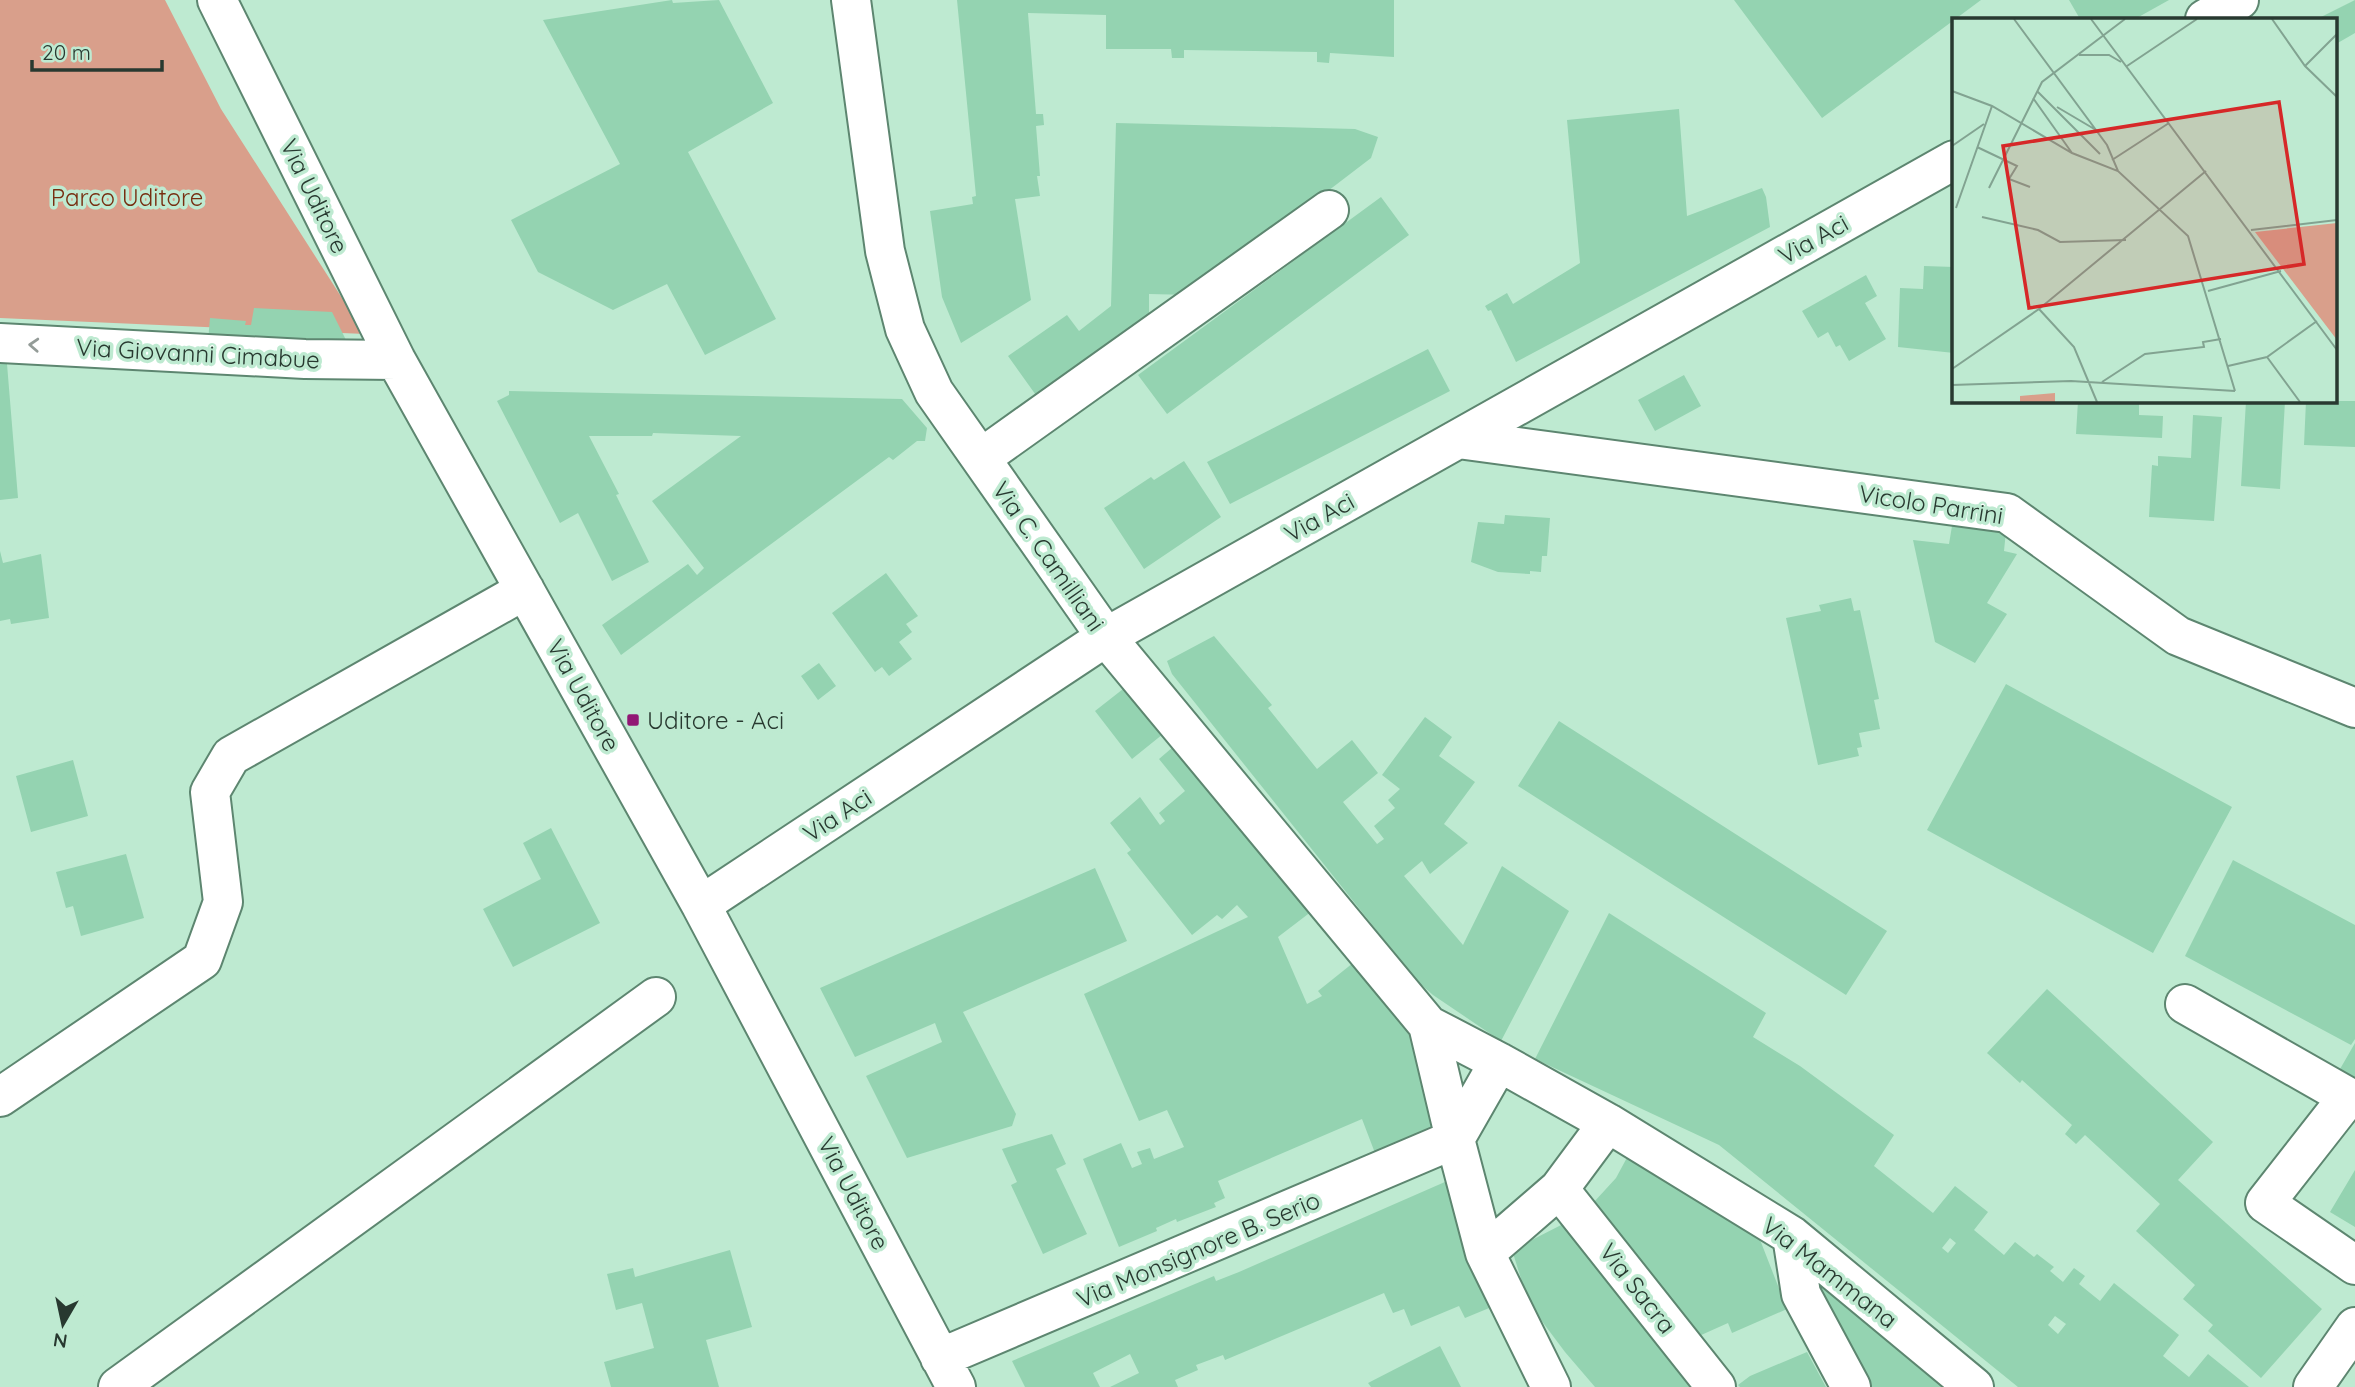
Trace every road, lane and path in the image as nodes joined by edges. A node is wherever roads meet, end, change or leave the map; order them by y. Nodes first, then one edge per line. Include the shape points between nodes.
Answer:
1 (217, 0) edge
2 (851, 0) edge
3 (2239, 0) edge
4 (2206, 18) edge
5 (1952, 161) edge
6 (1329, 210) dead end
7 (0, 343) edge
8 (396, 360) junction
9 (1458, 439) junction
10 (981, 458) junction
11 (524, 590) junction
12 (1106, 637) junction
13 (2355, 708) edge
14 (701, 905) junction
15 (656, 997) dead end
16 (2185, 1004) dead end
17 (1428, 1025) junction
18 (1499, 1062) junction
19 (0, 1097) edge
20 (1608, 1123) junction
21 (1455, 1139) junction
22 (1559, 1189) junction
23 (1792, 1236) junction
24 (1485, 1253) junction
25 (2355, 1265) edge
26 (2355, 1327) edge
27 (948, 1372) edge
28 (118, 1387) edge
29 (1551, 1387) edge
30 (1716, 1387) edge
31 (1851, 1387) edge
32 (1974, 1387) edge
33 (2313, 1387) edge

1 - 8 street, Via Uditore
2 - 10 street, Via C. Camilliani via 885,251 905,329 934,392
3 - 4 street
5 - 9 street, Via Aci
6 - 10 street
8 -> 7 street, Via Giovanni Cimabue
8 - 11 street, Via Uditore
9 - 12 street, Via Aci
9 - 13 street, Vicolo Parrini via 2007,513 2178,636
10 - 12 street, Via C. Camilliani
11 - 14 street, Via Uditore
11 - 19 street via 231,756 210,792 223,902 202,960
12 - 14 street, Via Aci
12 - 17 street, Via C. Camilliani
14 - 27 street, Via Uditore
15 - 28 street
16 - 25 street via 2348,1097 2265,1203
17 - 18 street, Via Mammana
17 - 21 street
18 - 20 street, Via Mammana
18 - 21 street
20 - 22 street
20 - 23 street, Via Mammana
21 - 24 street
21 - 27 street, Via Monsignore B. Serio
22 - 24 street
22 - 30 street, Via Sacra
23 - 31 street via 1801,1294
23 - 32 street, Via Mammana
24 - 29 street
26 - 33 street

